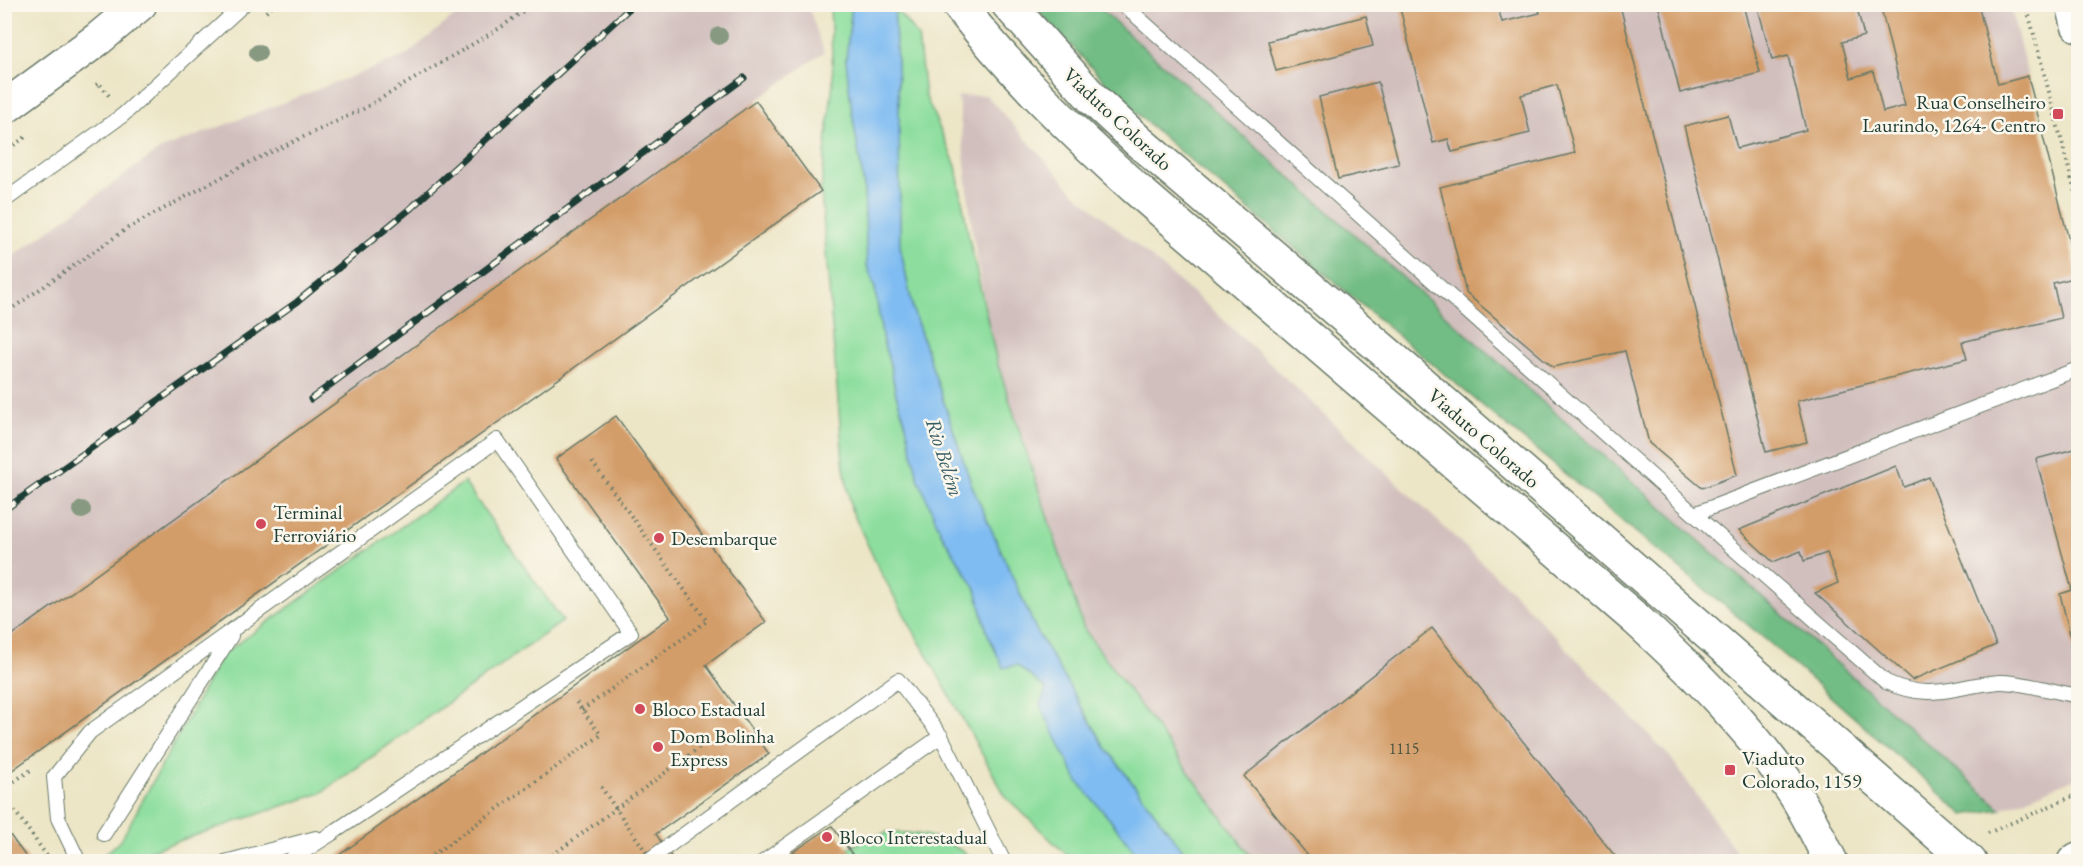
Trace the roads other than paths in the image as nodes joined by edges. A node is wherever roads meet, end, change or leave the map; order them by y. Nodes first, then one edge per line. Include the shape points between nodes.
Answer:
1 (140, 4) edge
2 (244, 4) edge
3 (958, 4) edge
4 (1008, 4) edge
5 (1123, 4) edge
6 (2073, 4) edge
7 (2079, 25) edge
8 (4, 108) edge
9 (4, 201) edge
10 (2079, 369) edge
11 (1694, 514) junction
12 (235, 629) junction
13 (2079, 698) edge
14 (941, 736) junction
15 (104, 834) dead end
16 (331, 834) junction
17 (1976, 848) edge
18 (2079, 859) edge
19 (79, 861) edge
20 (225, 861) edge
21 (287, 861) edge
22 (646, 861) edge
23 (763, 861) edge
24 (1004, 861) edge
25 (1831, 861) edge
26 (2074, 861) edge

1 - 8 main road
2 - 9 lane via 123,115
3 - 25 main road, Viaduto Colorado via 1026,82 1098,155 1636,619 1713,693 1772,762
4 - 17 main road, Viaduto Colorado via 1094,100 1138,141
5 - 11 lane
6 - 7 main road
10 - 11 lane
11 - 13 lane via 1886,682 1905,691 1929,694 2002,682
12 - 15 lane
12 - 16 lane via 497,440 631,633
12 - 19 lane via 90,732 54,777 58,818
14 - 22 lane via 898,680
14 - 23 lane
14 - 24 lane
16 - 20 lane
16 - 21 lane
18 - 26 main road

